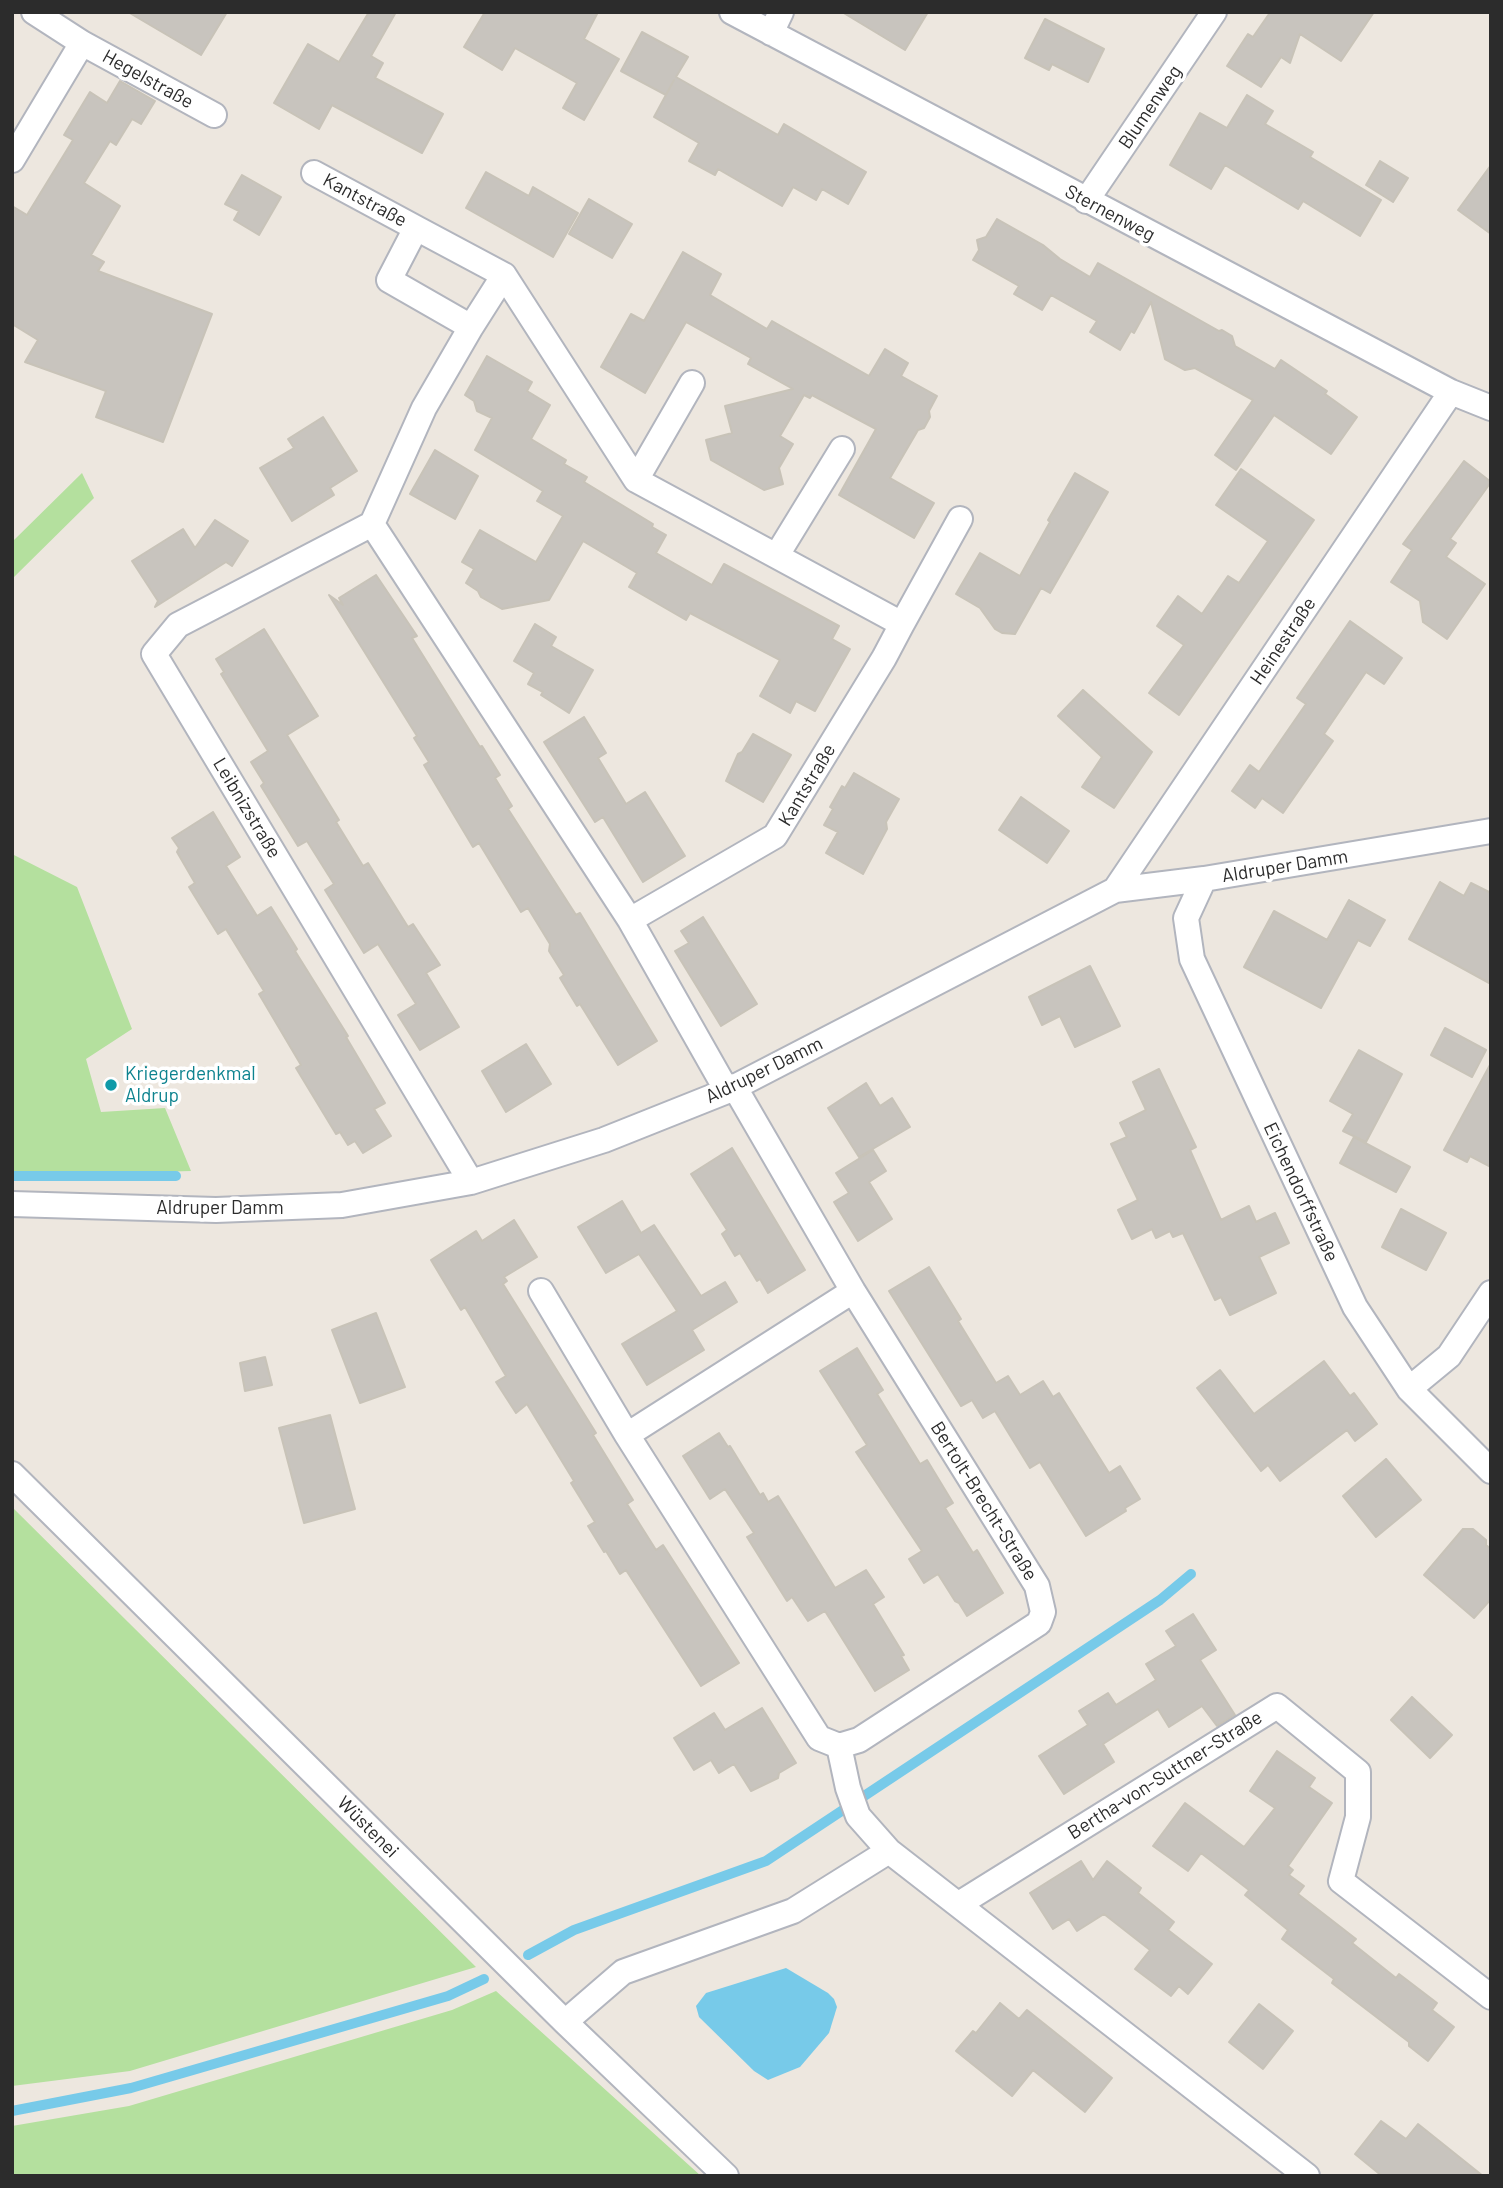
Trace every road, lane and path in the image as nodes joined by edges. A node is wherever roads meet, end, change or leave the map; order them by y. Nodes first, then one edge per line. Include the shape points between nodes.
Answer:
1 (34, 12) edge
2 (732, 12) edge
3 (1214, 12) edge
4 (776, 22) edge
5 (82, 43) junction
6 (214, 114) dead end
7 (12, 160) edge
8 (314, 173) dead end
9 (1086, 201) junction
10 (416, 228) junction
11 (504, 275) junction
12 (471, 327) junction
13 (692, 383) dead end
14 (1451, 392) junction
15 (1491, 408) edge
16 (842, 449) dead end
17 (636, 480) junction
18 (960, 519) dead end
19 (372, 524) junction
20 (776, 555) junction
21 (902, 624) junction
22 (1491, 831) edge
23 (1204, 879) junction
24 (1115, 890) junction
25 (630, 920) junction
26 (730, 1088) junction
27 (471, 1182) junction
28 (12, 1204) edge
29 (853, 1291) junction
30 (541, 1292) dead end
31 (1491, 1293) edge
32 (1409, 1389) junction
33 (627, 1434) junction
34 (1491, 1471) edge
35 (12, 1475) edge
36 (839, 1746) junction
37 (888, 1850) junction
38 (959, 1904) junction
39 (1491, 1997) edge
40 (565, 2022) junction
41 (726, 2176) edge
42 (1307, 2176) edge

1 - 5 street, Hegelstraße
2 - 4 street, Sternenweg
3 - 9 street, Blumenweg
4 - 9 street, Sternenweg
5 - 6 street, Hegelstraße
5 - 7 street, Hegelstraße
8 - 10 street, Kantstraße
9 - 14 street, Sternenweg
10 - 11 street, Kantstraße
10 - 12 street, Kantstraße via 389,280
11 - 12 street
11 - 17 street, Kantstraße
12 - 19 street via 424,408
13 - 17 street
14 - 15 street, Sternenweg
14 - 24 street, Heinestraße
16 - 20 street
17 - 20 street, Kantstraße
18 - 21 street, Kantstraße
19 - 25 street
19 - 27 street, Leibnizstraße via 178,625 154,654
20 - 21 street, Kantstraße
21 - 25 street, Kantstraße via 775,836
22 - 23 street, Aldruper Damm
23 - 24 street, Aldruper Damm
23 - 32 street, Eichendorffstraße via 1186,918 1192,959 1355,1307
24 - 26 street, Aldruper Damm
25 - 26 street
26 - 27 street, Aldruper Damm via 604,1140
26 - 29 street, Bertolt-Brecht-Straße
27 - 28 street, Aldruper Damm via 342,1205 216,1210
29 - 33 street
29 - 36 street, Bertolt-Brecht-Straße via 1037,1586 1043,1612 1039,1623 859,1740
30 - 33 street
31 - 32 street via 1449,1356
32 - 34 street, Eichendorffstraße
33 - 36 street via 819,1738
35 - 40 street, Wüstenei
36 - 37 street via 859,1815
37 - 38 street
37 - 40 street via 793,1911 623,1972
38 - 39 street, Bertha-von-Suttner-Straße via 1277,1706 1357,1772 1358,1817 1341,1881
38 - 42 street
40 - 41 street, Wüstenei

